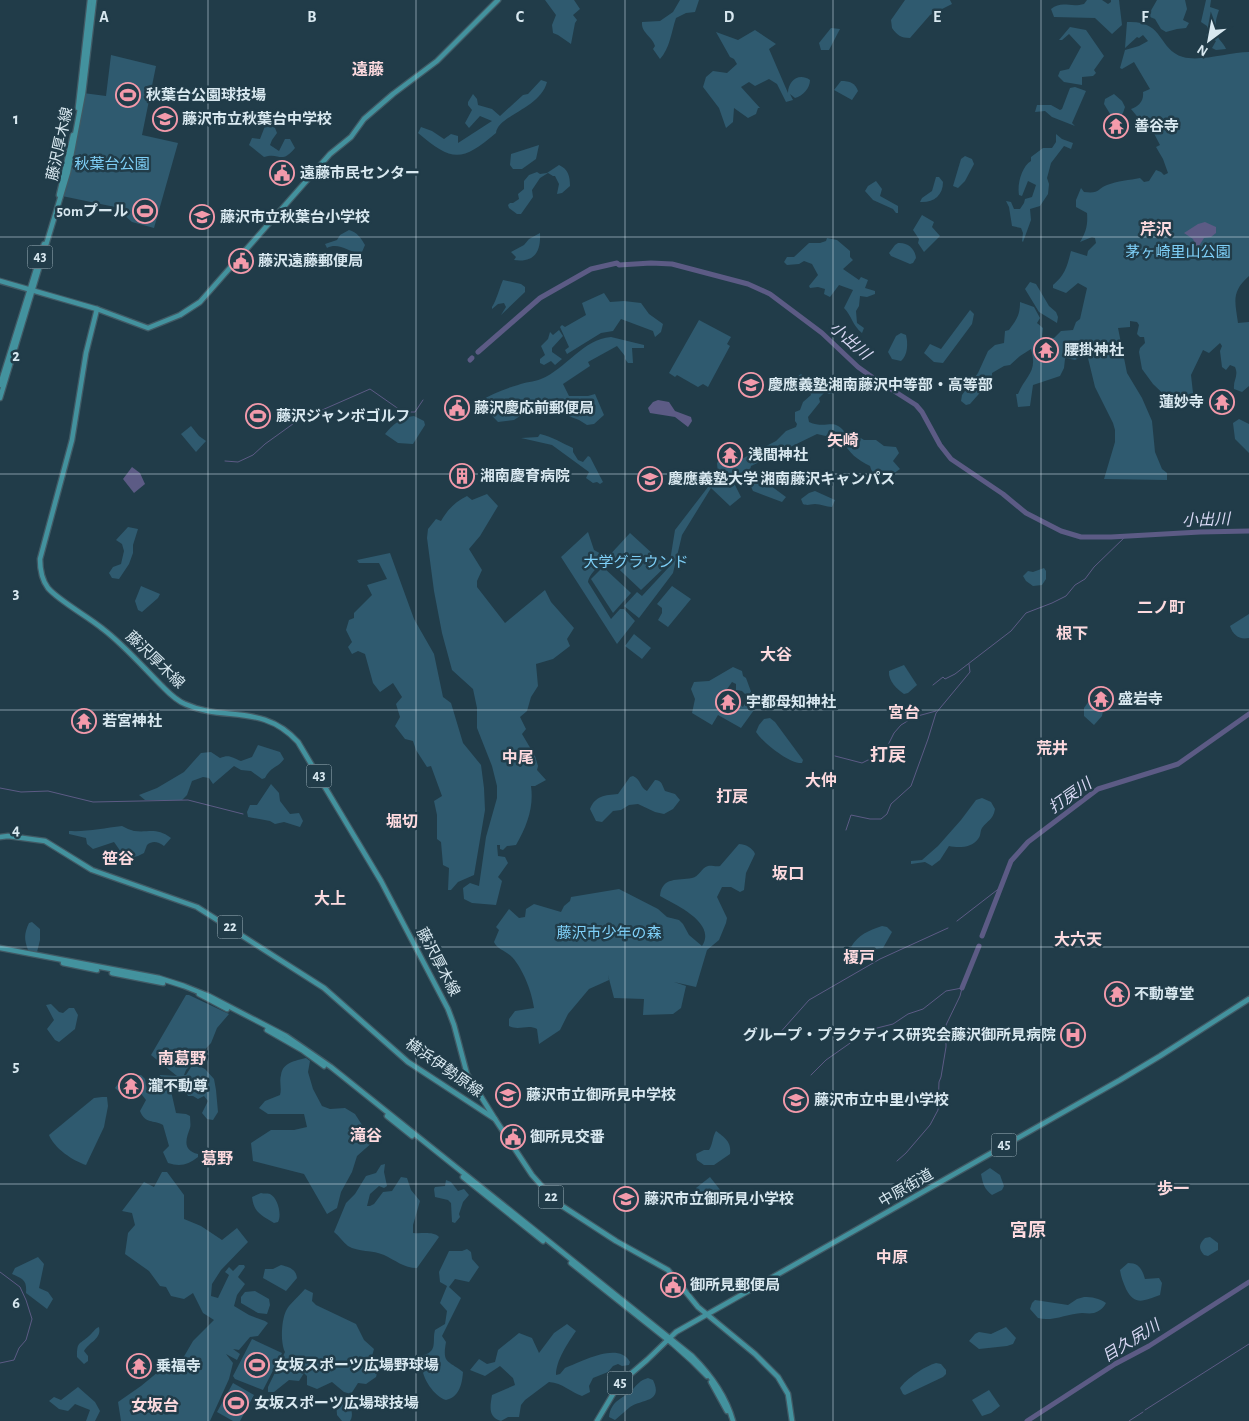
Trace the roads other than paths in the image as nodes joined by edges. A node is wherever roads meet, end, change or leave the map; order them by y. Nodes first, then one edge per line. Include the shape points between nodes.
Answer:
1 (92, 0) edge
2 (498, 0) edge
3 (0, 281) edge
4 (32, 290) junction
5 (97, 309) junction
6 (0, 386) edge
7 (0, 398) edge
8 (0, 837) edge
9 (0, 950) edge
10 (1249, 999) edge
11 (495, 1119) junction
12 (707, 1314) junction
13 (668, 1339) junction
14 (597, 1421) edge
15 (732, 1421) edge
16 (792, 1421) edge

1 - 4 main road, 藤沢厚木線 / 43 via 74,148
2 - 5 main road via 438,60 364,119 200,302 180,316 148,328
3 - 4 main road
4 - 5 main road, 43
4 - 6 main road, 藤沢厚木線 / 43
4 - 7 main road, 藤沢厚木線 / 43
5 - 11 main road, 藤沢厚木線 / 43 via 86,353 72,440 40,559 45,583 107,631 180,702 196,708 262,718 278,725 298,742 390,898 448,1009 471,1082
8 - 11 main road, 横浜伊勢原線 / 22 via 45,841 92,870 203,910 321,986 408,1062
9 - 13 main road, 22 via 183,988 283,1039 337,1076
10 - 12 main road, 中原街道 / 45 via 1128,1075
11 - 12 main road, 横浜伊勢原線 / 22 via 532,1175 556,1202 611,1238 665,1267
12 - 13 main road, 中原街道 / 45
12 - 16 main road, 横浜伊勢原線 / 22 via 778,1377 788,1394
13 - 14 main road, 中原街道 / 45 via 619,1384
13 - 15 main road, 22 via 692,1356 709,1374 726,1401

